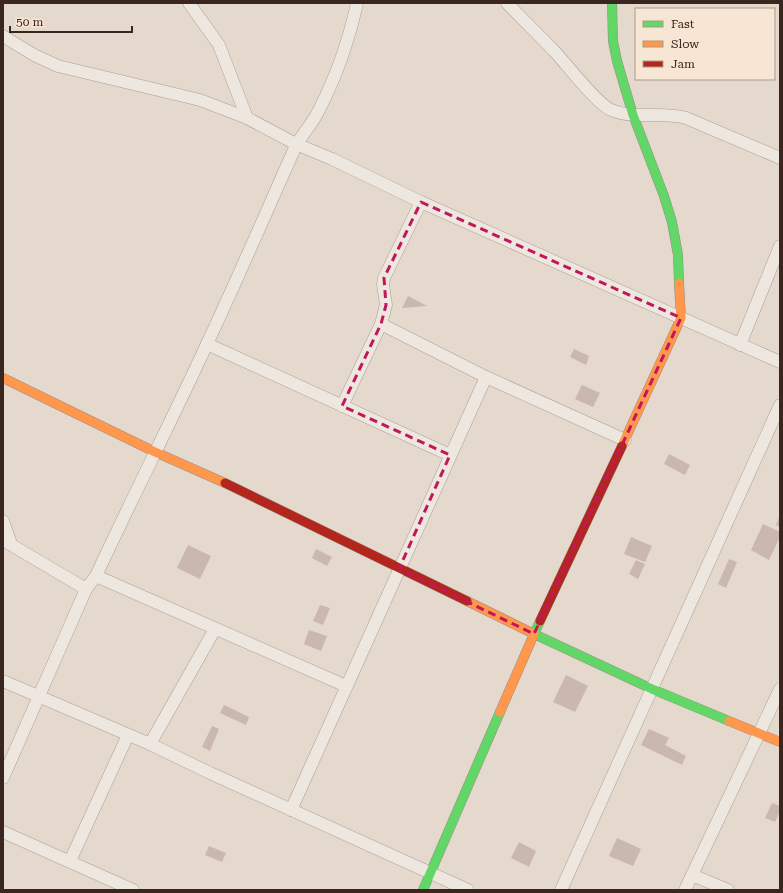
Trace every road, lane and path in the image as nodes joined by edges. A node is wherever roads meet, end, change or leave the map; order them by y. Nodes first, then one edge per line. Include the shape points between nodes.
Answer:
1 (189, 3) edge
2 (357, 3) edge
3 (507, 3) edge
4 (612, 3) edge
5 (3, 36) edge
6 (633, 115) junction
7 (246, 118) junction
8 (296, 144) junction
9 (780, 158) edge
10 (421, 202) junction
11 (780, 246) edge
12 (681, 318) junction
13 (380, 324) junction
14 (207, 344) junction
15 (740, 345) junction
16 (780, 362) edge
17 (486, 376) junction
18 (3, 378) edge
19 (780, 405) edge
20 (342, 406) junction
21 (625, 440) junction
22 (155, 452) junction
23 (450, 455) junction
24 (3, 521) edge
25 (7, 542) edge
26 (399, 569) junction
27 (96, 576) junction
28 (86, 588) junction
29 (215, 629) junction
30 (534, 634) junction
31 (3, 681) edge
32 (346, 686) junction
33 (652, 689) junction
34 (780, 689) edge
35 (38, 696) junction
36 (760, 733) junction
37 (128, 735) junction
38 (780, 742) edge
39 (150, 744) junction
40 (3, 778) edge
41 (291, 810) junction
42 (3, 832) edge
43 (70, 861) junction
44 (431, 874) junction
45 (692, 874) junction
46 (111, 885) edge
47 (134, 890) edge
48 (423, 890) edge
49 (468, 890) edge
50 (561, 890) edge
51 (685, 890) edge
52 (728, 890) edge

1 - 7 street via 219,45
2 - 8 street via 335,75 318,112
3 - 6 street via 600,103 610,110
4 - 6 street via 613,41
5 - 7 street via 58,66 200,100
6 - 9 street via 676,115
6 - 12 street via 672,222 678,255
7 - 8 street
8 - 10 street
8 - 14 street
10 - 12 street
10 - 13 street via 384,278 386,305
11 - 15 street
12 - 15 street
12 - 21 street
13 - 17 street
13 - 20 street
14 - 20 street
14 - 22 street
15 - 16 street
17 - 21 street
17 - 23 street
18 - 22 street
19 - 33 street
20 - 23 street
21 - 30 street
22 - 26 street via 217,479
22 - 27 street
23 - 26 street
24 - 25 street
25 - 28 street
26 - 30 street
26 - 32 street
27 - 28 street
27 - 29 street
28 - 35 street
29 - 32 street
29 - 39 street
30 - 33 street
30 - 44 street
31 - 35 street
32 - 41 street
33 - 36 street
33 - 50 street
34 - 36 street
35 - 37 street
35 - 40 street
36 - 38 street
36 - 45 street
37 - 39 street
37 - 43 street
39 - 41 street
41 - 44 street
42 - 43 street
43 - 46 street
44 - 48 street
44 - 49 street
45 - 51 street
45 - 52 street
46 - 47 street

